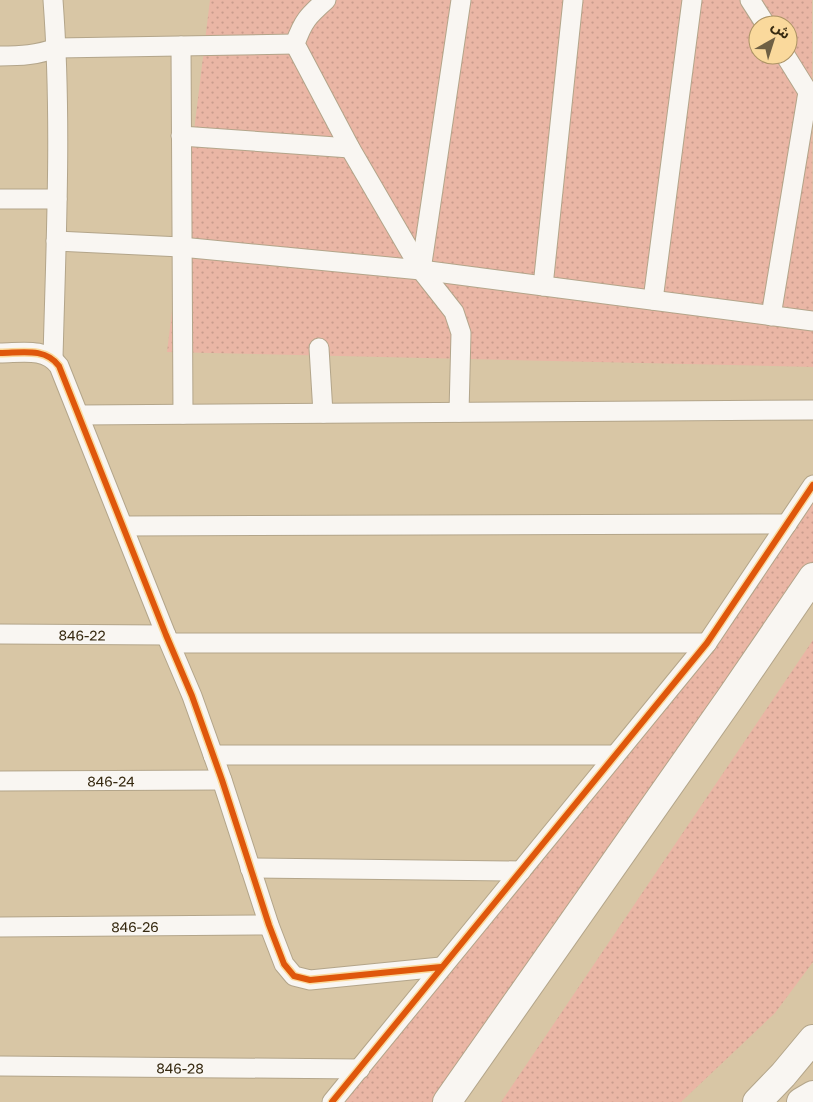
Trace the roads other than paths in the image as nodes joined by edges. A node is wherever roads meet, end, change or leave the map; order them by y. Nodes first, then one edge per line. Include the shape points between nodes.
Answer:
1 (53, 0) edge
2 (326, 0) edge
3 (461, 0) edge
4 (573, 0) edge
5 (692, 0) edge
6 (750, 0) edge
7 (760, 15) edge
8 (295, 44) junction
9 (181, 46) junction
10 (57, 48) junction
11 (0, 56) edge
12 (791, 65) edge
13 (810, 98) edge
14 (181, 136) junction
15 (350, 148) junction
16 (0, 199) edge
17 (57, 200) junction
18 (56, 241) junction
19 (181, 247) junction
20 (421, 270) junction
21 (543, 286) junction
22 (653, 300) junction
23 (771, 316) junction
24 (813, 321) edge
25 (320, 348) dead end
26 (0, 353) edge
27 (47, 355) junction
28 (813, 410) edge
29 (459, 412) junction
30 (324, 413) junction
31 (183, 414) junction
32 (80, 415) junction
33 (813, 485) edge
34 (787, 524) junction
35 (124, 526) junction
36 (813, 577) edge
37 (0, 634) edge
38 (168, 639) junction
39 (707, 643) junction
40 (213, 755) junction
41 (615, 756) junction
42 (0, 780) edge
43 (222, 780) junction
44 (250, 868) junction
45 (521, 871) junction
46 (269, 926) junction
47 (0, 927) edge
48 (441, 968) junction
49 (813, 1038) edge
50 (0, 1066) edge
51 (360, 1069) junction
52 (813, 1095) edge
53 (332, 1102) edge
54 (447, 1102) edge
55 (757, 1102) edge
56 (801, 1102) edge

1 - 10 street
2 - 8 street via 307,17
3 - 20 street
4 - 21 street
5 - 22 street
6 - 7 street
8 - 9 street
8 - 15 street
9 - 10 street
9 - 14 street
10 - 11 street via 30,56
10 - 17 street
12 - 13 street
13 - 23 street
14 - 15 street
14 - 19 street
15 - 20 street
16 - 17 street
17 - 18 street
18 - 19 street
18 - 27 street
19 - 20 street
19 - 31 street
20 - 21 street
20 - 29 street via 454,312 461,334
21 - 22 street
22 - 23 street
23 - 24 street
25 - 30 street
26 - 27 street
27 - 32 street via 59,366
28 - 29 street
29 - 30 street
30 - 31 street
31 - 32 street
32 - 35 street
33 - 34 street
34 - 35 street
34 - 39 street
35 - 38 street
36 - 54 highway
37 - 38 street, 846-22
38 - 39 street, 846-22
38 - 40 street
39 - 41 street
40 - 41 street
40 - 43 street
41 - 45 street
42 - 43 street, 846-24
43 - 44 street
44 - 45 street
44 - 46 street
45 - 48 street
46 - 47 street, 846-26
46 - 48 street via 284,964 294,976 310,980
48 - 51 street
49 - 55 highway
50 - 51 street, 846-28
51 - 53 street
52 - 56 highway

